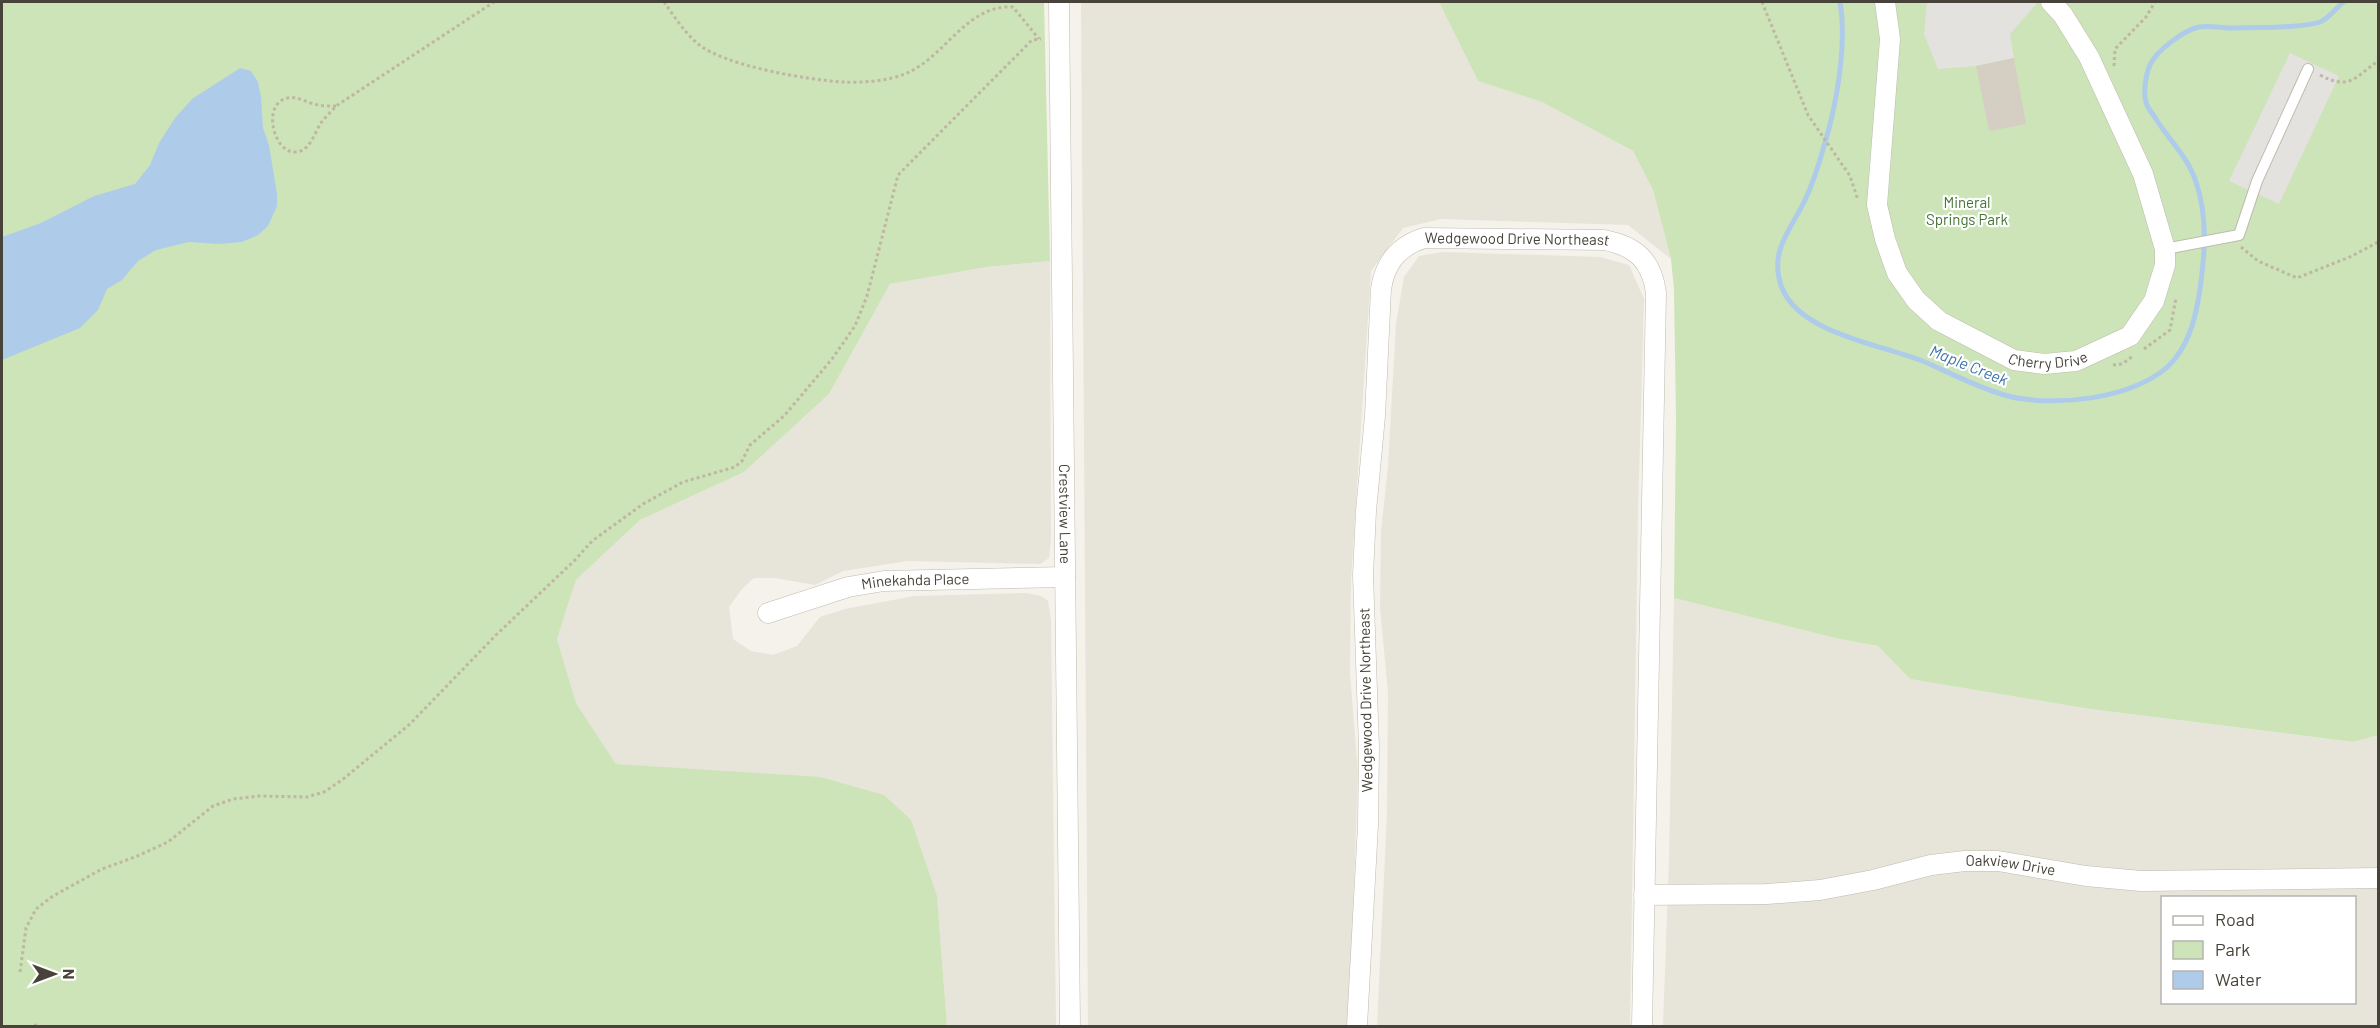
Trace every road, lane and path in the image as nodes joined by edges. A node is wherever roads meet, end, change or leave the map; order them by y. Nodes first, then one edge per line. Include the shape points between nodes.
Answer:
1 (494, 2) edge
2 (664, 2) edge
3 (1059, 2) edge
4 (1762, 2) edge
5 (1885, 2) edge
6 (2051, 2) edge
7 (2155, 2) edge
8 (1045, 38) dead end
9 (1040, 39) junction
10 (2379, 61) edge
11 (2113, 68) dead end
12 (2308, 69) joint
13 (336, 106) junction
14 (1859, 204) dead end
15 (2230, 238) junction
16 (2379, 242) edge
17 (2174, 248) junction
18 (2176, 296) dead end
19 (2111, 366) dead end
20 (1065, 577) junction
21 (768, 613) dead end
22 (2379, 878) edge
23 (1644, 895) junction
24 (20, 972) dead end
25 (1070, 1026) edge
26 (1357, 1026) edge
27 (1642, 1026) edge

1 - 13 path
2 - 9 path via 698,44 716,56 844,82 906,74 964,26 1001,7 1013,8
3 - 20 street, Crestview Lane
4 - 14 path via 1808,115 1851,176
5 - 17 street, Cherry Drive via 1890,39 1877,205 1897,273 1916,300 1939,321 2014,360 2044,364 2076,362 2130,336 2154,301
6 - 17 street, Cherry Drive via 2090,57
7 - 11 path via 2115,49
8 - 9 path
9 - 24 path via 1032,40 898,176 867,296 855,326 784,416 750,445 742,462 683,482 592,541 410,724 324,792 307,797 260,796 223,802 168,842 102,869 53,896 36,909 26,928
10 - 12 path via 2353,80 2336,83
12 - 15 lane via 2257,181 2239,236
13 - 13 path via 305,148 296,152 286,150 278,142 273,115 283,99
15 - 16 path via 2258,261 2297,278
15 - 17 lane
18 - 19 path via 2170,330 2122,364
20 - 21 street, Minekahda Place via 884,580 848,587
20 - 25 street, Crestview Lane
22 - 23 street, Oakview Drive via 2141,881 1998,861 1965,861 1820,890
23 - 26 street, Wedgewood Drive Northeast via 1654,279 1634,250 1604,240 1413,241 1389,262 1381,289 1363,575 1369,759
23 - 27 street, Wedgewood Drive Northeast

